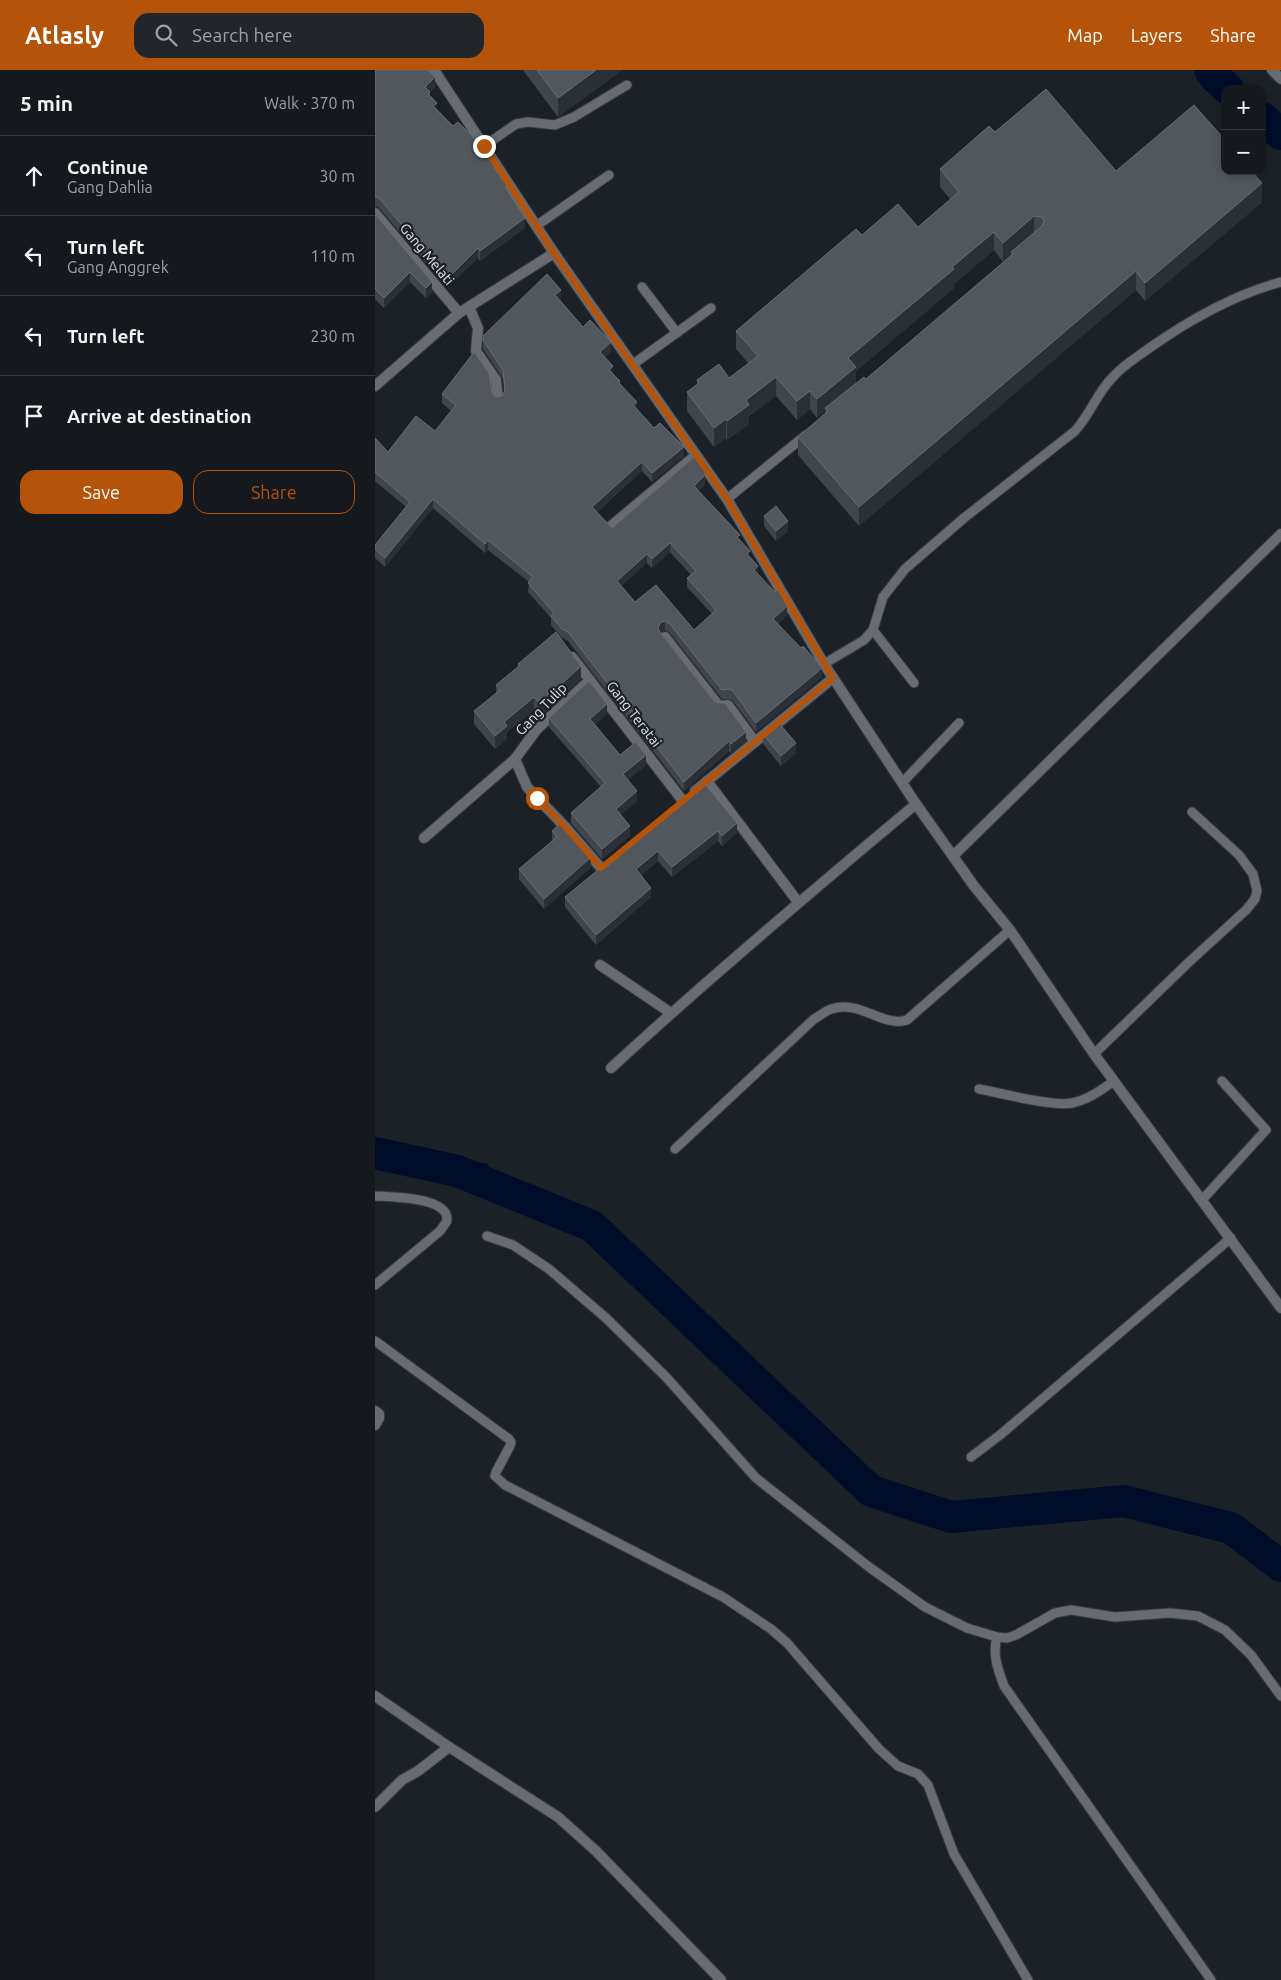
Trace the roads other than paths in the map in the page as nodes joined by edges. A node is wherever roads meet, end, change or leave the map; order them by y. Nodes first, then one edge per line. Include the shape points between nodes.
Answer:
1 (434, 70) edge
2 (1272, 70) edge
3 (1281, 79) edge
4 (627, 85) dead end
5 (484, 146) junction
6 (609, 174) dead end
7 (375, 213) edge
8 (536, 226) junction
9 (554, 253) junction
10 (1281, 282) edge
11 (642, 286) dead end
12 (469, 306) junction
13 (711, 308) dead end
14 (459, 313) junction
15 (677, 333) junction
16 (632, 365) junction
17 (375, 386) edge
18 (498, 400) edge
19 (812, 430) edge
20 (696, 455) junction
21 (727, 499) junction
22 (611, 526) edge
23 (1281, 534) edge
24 (873, 630) junction
25 (665, 638) edge
26 (568, 652) edge
27 (824, 664) junction
28 (833, 678) junction
29 (590, 680) junction
30 (914, 683) dead end
31 (959, 723) dead end
32 (755, 742) junction
33 (515, 759) junction
34 (707, 781) junction
35 (902, 783) junction
36 (916, 804) junction
37 (1192, 812) dead end
38 (423, 838) dead end
39 (953, 856) junction
40 (601, 868) edge
41 (798, 902) junction
42 (1010, 930) junction
43 (600, 965) dead end
44 (671, 1013) junction
45 (1094, 1054) junction
46 (611, 1068) dead end
47 (1114, 1081) junction
48 (1222, 1081) dead end
49 (979, 1089) dead end
50 (675, 1149) dead end
51 (375, 1196) edge
52 (1202, 1200) junction
53 (487, 1236) dead end
54 (1231, 1238) junction
55 (375, 1285) edge
56 (1281, 1308) edge
57 (375, 1341) edge
58 (375, 1410) edge
59 (375, 1425) edge
60 (971, 1457) dead end
61 (997, 1637) junction
62 (375, 1696) edge
63 (1281, 1696) edge
64 (449, 1747) junction
65 (375, 1807) edge
66 (721, 1980) edge
67 (1028, 1980) edge
68 (1211, 1980) edge

1 - 5 street
2 - 3 street
4 - 5 lane via 574,118 555,125 517,124
5 - 8 street
6 - 8 lane
7 - 14 street, Gang Melati
8 - 9 street
9 - 12 street
9 - 16 street
10 - 24 lane via 1246,292 1223,303 1168,335 1125,366 1111,378 1075,431 905,569 883,597
11 - 15 lane
12 - 14 street
12 - 18 street via 477,328 476,351 496,380
13 - 15 lane
14 - 17 street
15 - 16 lane
16 - 20 street
19 - 21 lane
20 - 21 street
20 - 22 street
21 - 27 street
23 - 39 street
24 - 27 lane via 864,640
24 - 30 lane
25 - 32 street via 719,706 728,705
26 - 29 street, Gang Teratai
27 - 28 street
28 - 32 street
28 - 35 street
29 - 33 street, Gang Tulip via 537,729
29 - 34 street, Gang Teratai via 679,804
31 - 35 lane
32 - 34 street
33 - 38 street, Gang Tulip
33 - 40 street via 527,788
34 - 41 street
35 - 36 street
36 - 39 street
36 - 41 street
37 - 45 lane via 1239,856 1253,874 1257,891 1255,899
39 - 42 street
41 - 44 street
42 - 45 street
42 - 50 lane via 907,1020 892,1022 849,1007 832,1009 814,1019
43 - 44 street
44 - 46 street
45 - 47 street
47 - 49 lane via 1096,1094 1072,1103 1046,1102
47 - 52 street
48 - 52 lane via 1266,1130
51 - 55 lane via 430,1202 439,1206 447,1221 440,1231
52 - 54 street
53 - 61 lane via 513,1245 549,1269 606,1318 666,1377 757,1478 869,1567 925,1607 967,1628
54 - 56 street
54 - 60 lane
57 - 67 lane via 511,1442 495,1476 505,1485 723,1597 787,1643 879,1748 899,1766 918,1774 928,1785 954,1854
58 - 59 street via 379,1418
61 - 63 lane via 1016,1635 1055,1613 1071,1610 1115,1617 1170,1613 1198,1616 1225,1630 1251,1654
61 - 68 lane via 997,1666 1004,1686
62 - 64 street
64 - 65 street via 398,1783
64 - 66 street via 558,1817 596,1851

